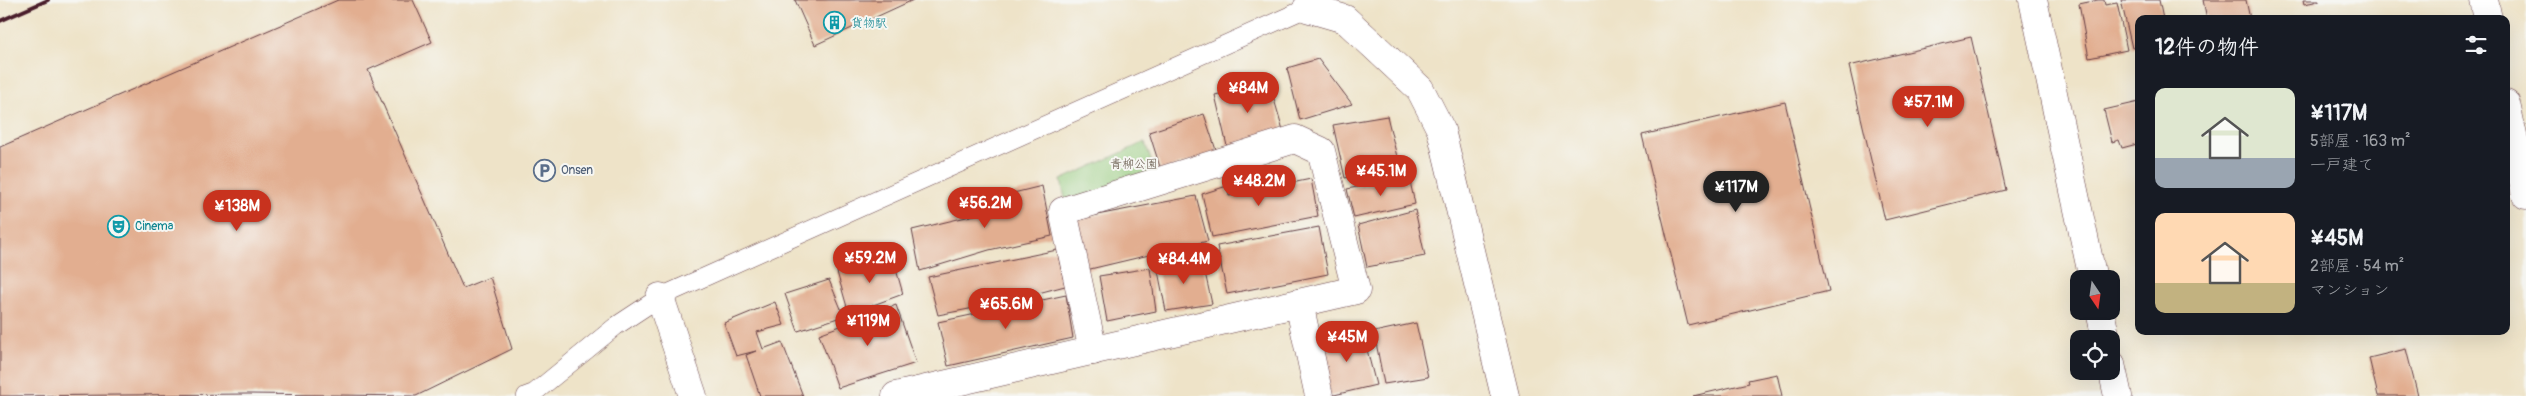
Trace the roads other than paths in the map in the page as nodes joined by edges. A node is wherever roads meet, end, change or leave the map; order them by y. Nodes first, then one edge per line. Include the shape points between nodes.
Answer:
1 (2033, 0) edge
2 (2484, 0) edge
3 (1307, 8) joint
4 (2487, 15) edge
5 (2510, 122) edge
6 (2526, 195) edge
7 (2091, 270) edge
8 (660, 297) junction
9 (1298, 303) junction
10 (1093, 351) junction
11 (2114, 380) edge
12 (526, 396) edge
13 (693, 396) edge
14 (896, 396) edge
15 (1319, 396) edge
16 (1505, 396) edge
17 (2118, 396) edge

1 - 7 street
2 - 4 street
3 - 8 lane
3 - 16 street via 1345,19 1420,88 1441,130
5 - 6 street
8 - 12 lane via 616,326 534,393
8 - 13 street
9 - 10 street
9 - 10 street via 1356,290 1321,151 1295,139 1063,211
9 - 15 street
10 - 14 street
11 - 17 street

